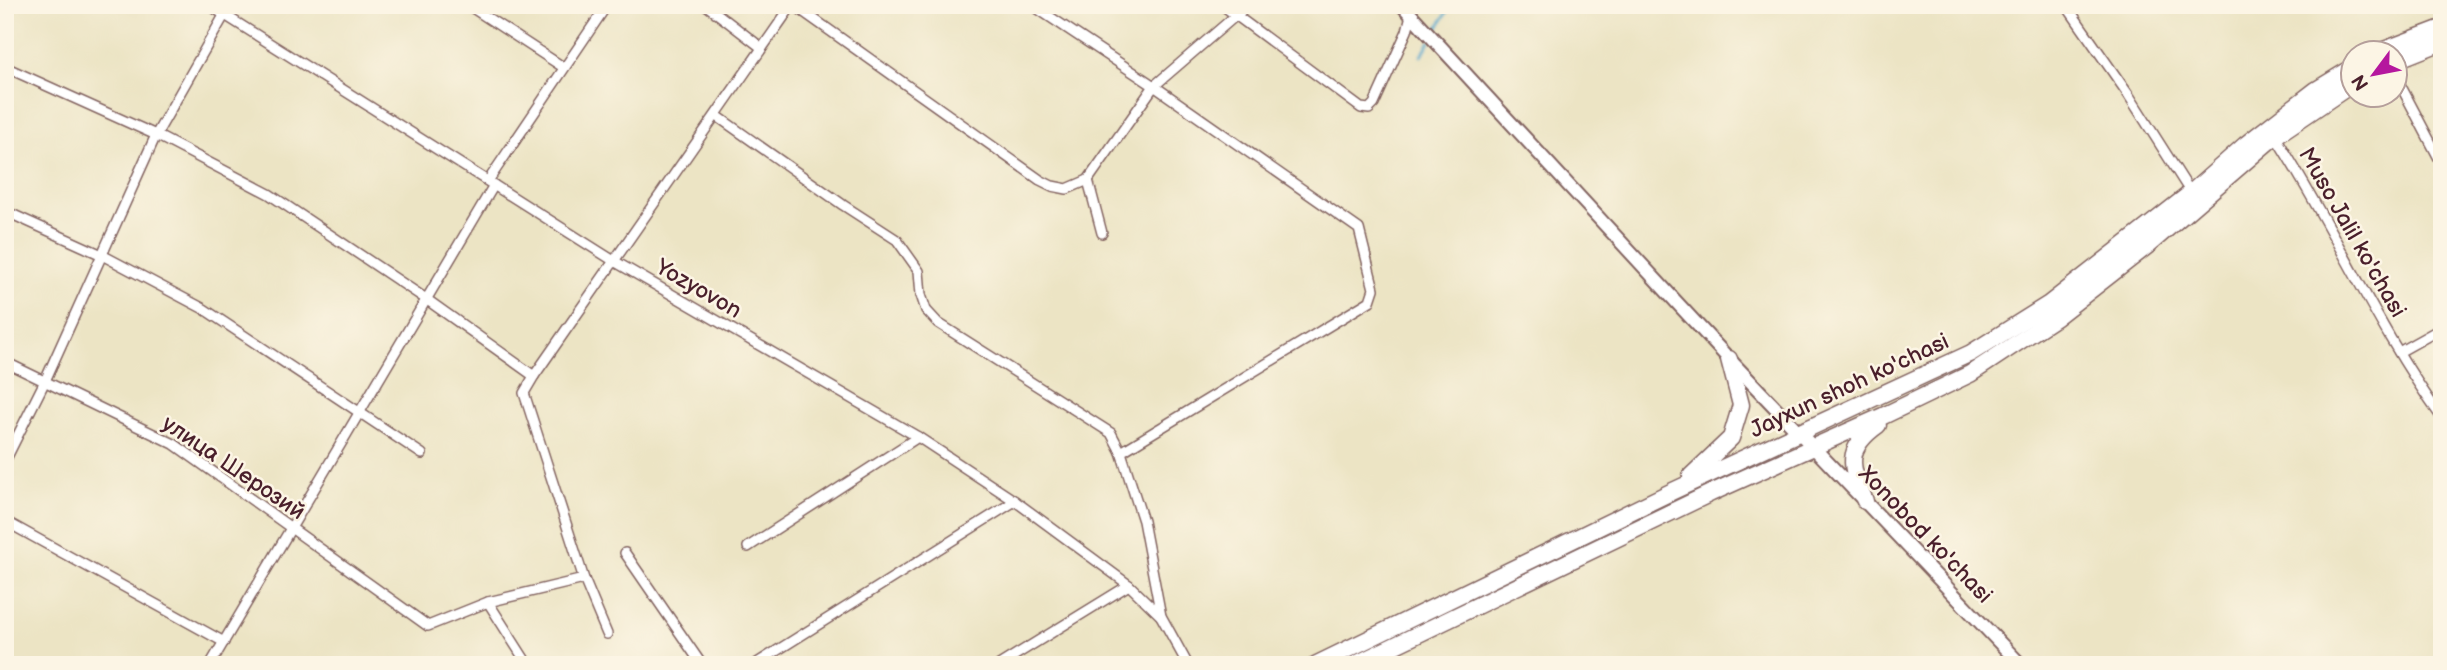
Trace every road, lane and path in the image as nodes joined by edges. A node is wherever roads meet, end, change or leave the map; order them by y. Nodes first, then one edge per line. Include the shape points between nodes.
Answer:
1 (10, 5) edge
2 (209, 5) edge
3 (230, 5) edge
4 (468, 5) edge
5 (607, 5) edge
6 (706, 5) edge
7 (793, 5) edge
8 (1032, 5) edge
9 (1222, 5) edge
10 (1248, 5) edge
11 (2066, 5) edge
12 (1406, 10) edge
13 (225, 14) junction
14 (5, 15) edge
15 (1236, 15) junction
16 (2442, 28) edge
17 (2408, 41) edge
18 (2442, 43) edge
19 (762, 48) junction
20 (2408, 56) edge
21 (5, 67) edge
22 (563, 67) junction
23 (2338, 77) edge
24 (1154, 86) junction
25 (2338, 94) edge
26 (2408, 98) edge
27 (717, 116) junction
28 (156, 135) junction
29 (2275, 136) junction
30 (2442, 164) edge
31 (1088, 180) junction
32 (491, 183) junction
33 (2191, 193) junction
34 (5, 211) edge
35 (1102, 233) dead end
36 (102, 255) junction
37 (614, 261) junction
38 (426, 299) junction
39 (2442, 328) edge
40 (2399, 352) junction
41 (1729, 359) junction
42 (5, 362) edge
43 (534, 376) junction
44 (46, 381) junction
45 (1916, 401) junction
46 (360, 412) junction
47 (2442, 418) edge
48 (1800, 433) junction
49 (918, 437) junction
50 (1814, 447) junction
51 (1121, 452) junction
52 (422, 454) dead end
53 (5, 461) edge
54 (1673, 491) junction
55 (1865, 500) junction
56 (1015, 501) junction
57 (5, 521) edge
58 (292, 529) junction
59 (748, 547) dead end
60 (625, 552) dead end
61 (584, 579) junction
62 (1129, 585) junction
63 (488, 602) junction
64 (1161, 616) junction
65 (607, 634) dead end
66 (224, 642) junction
67 (211, 665) edge
68 (528, 665) edge
69 (702, 665) edge
70 (754, 665) edge
71 (999, 665) edge
72 (1188, 665) edge
73 (1315, 665) edge
74 (1354, 665) edge
75 (2021, 665) edge

1 - 14 street
2 - 13 street, Yozyovon
3 - 13 street
4 - 22 street
5 - 22 street
6 - 19 street
7 - 19 street
7 - 31 street via 1041,180 1067,188
8 - 24 street
9 - 15 street
10 - 15 street
11 - 33 street
12 - 15 street via 1407,31 1369,109 1361,108
12 - 41 main road, Xonobod ko'chasi
13 - 28 street
13 - 32 street, Yozyovon
15 - 24 street
16 - 17 highway
18 - 20 highway
19 - 27 street
21 - 28 street
22 - 32 street
23 - 33 highway, Jayxun shoh ko'chasi via 2255,137
24 - 31 street
24 - 51 street via 1359,229 1374,289 1370,300
25 - 29 highway, Jayxun shoh ko'chasi
26 - 30 street
27 - 37 street
27 - 51 street via 897,240 919,271 926,310 937,323 1090,418 1111,433
28 - 36 street
28 - 38 street via 269,194
29 - 40 street, Muso Jalil ko'chasi
29 - 45 highway, Jayxun shoh ko'chasi via 2056,317 1970,374
31 - 35 street
32 - 37 street, Yozyovon
32 - 38 street
33 - 48 highway, Jayxun shoh ko'chasi via 2049,304 1971,354
34 - 36 street
36 - 44 street
36 - 46 street via 204,309
37 - 43 street
37 - 49 street, Yozyovon
38 - 43 street
38 - 46 street
39 - 40 street
40 - 47 street, Muso Jalil ko'chasi
41 - 48 main road, Xonobod ko'chasi
41 - 54 highway via 1741,405 1731,438
42 - 44 street, улица Шерозий
43 - 61 street via 524,393 526,402
44 - 53 street
44 - 58 street, улица Шерозий via 174,444
45 - 50 highway, Jayxun shoh ko'chasi
45 - 55 highway via 1875,427 1852,455 1854,475
46 - 52 street
46 - 58 street
48 - 50 main road, Xonobod ko'chasi
48 - 54 highway, Jayxun shoh ko'chasi
49 - 56 street, Yozyovon
49 - 59 street
50 - 55 main road, Xonobod ko'chasi
50 - 74 highway, Jayxun shoh ko'chasi
51 - 64 street via 1143,521
54 - 73 highway, Jayxun shoh ko'chasi
55 - 75 main road, Xonobod ko'chasi
56 - 62 street, Yozyovon
56 - 70 street
57 - 66 street
58 - 63 street, улица Шерозий via 428,626
58 - 66 street
60 - 69 street
61 - 63 street
61 - 65 street
62 - 64 street, Yozyovon
62 - 71 street
63 - 68 street
64 - 72 street
66 - 67 street

